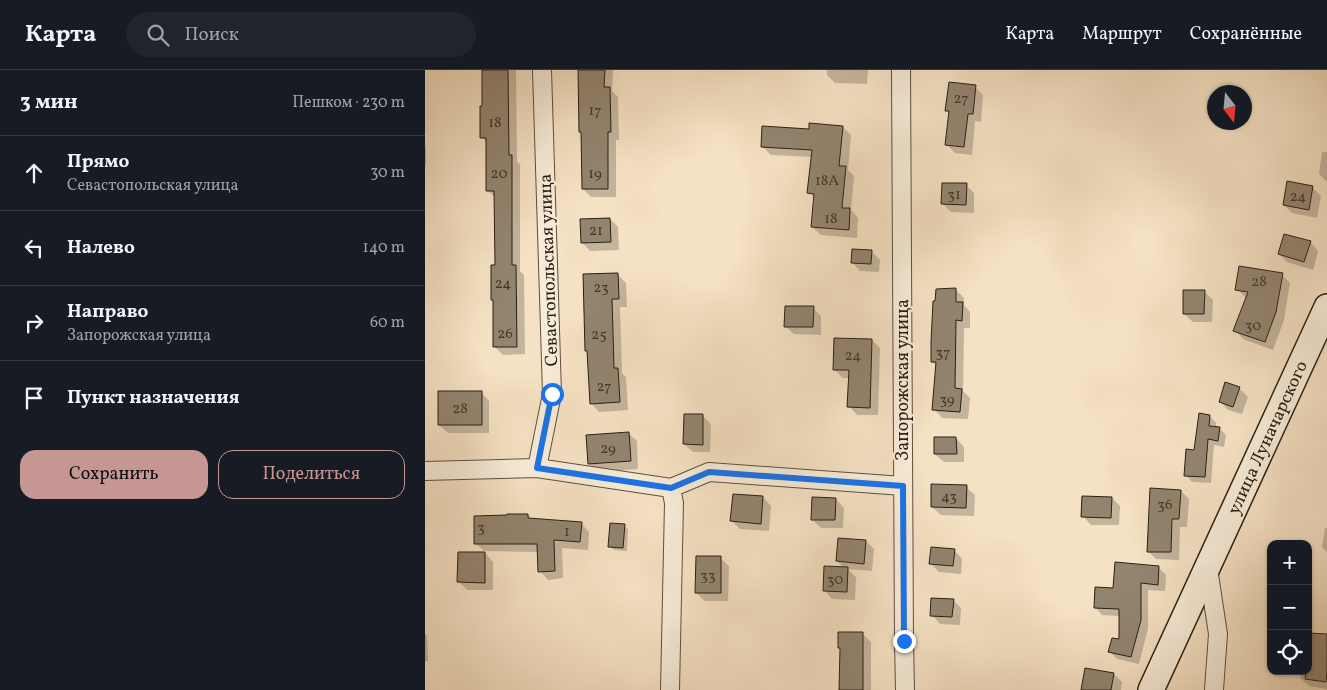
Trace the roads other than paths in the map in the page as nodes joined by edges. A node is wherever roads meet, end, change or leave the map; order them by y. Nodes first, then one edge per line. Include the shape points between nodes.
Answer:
1 (542, 70) edge
2 (901, 70) edge
3 (1327, 307) edge
4 (537, 468) junction
5 (425, 471) edge
6 (903, 486) junction
7 (671, 488) junction
8 (1208, 568) junction
9 (669, 690) edge
10 (905, 690) edge
11 (1151, 690) edge
12 (1215, 690) edge

1 - 4 street, Севастопольская улица via 552,394
2 - 6 street, Запорожская улица
3 - 8 main road, улица Луначарского
4 - 5 street
4 - 7 street
6 - 7 street via 709,472
6 - 10 street, Запорожская улица
7 - 9 street via 674,503
8 - 11 main road, улица Луначарского
8 - 12 street via 1218,634

